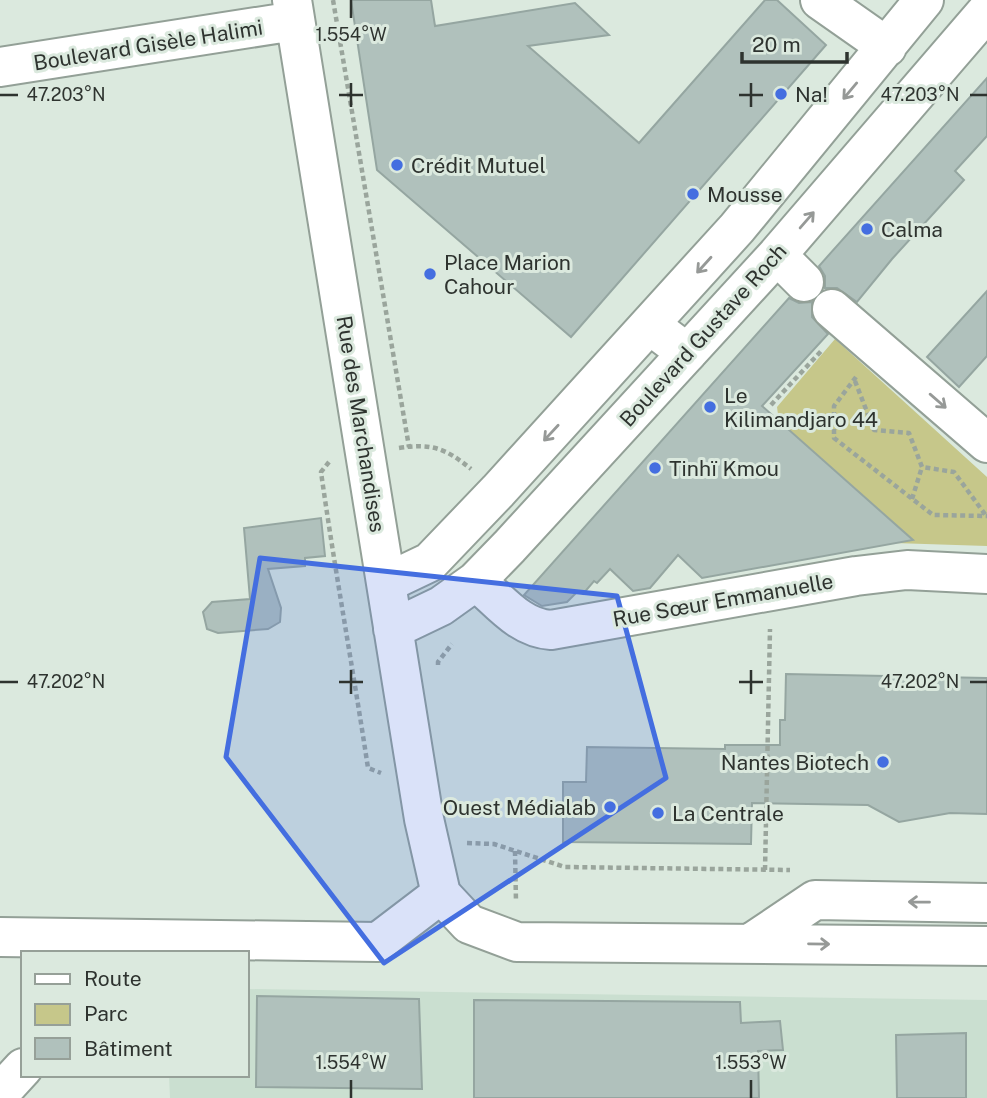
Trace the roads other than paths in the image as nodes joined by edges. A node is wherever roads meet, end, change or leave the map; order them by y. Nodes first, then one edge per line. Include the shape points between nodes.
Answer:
1 (820, 0) edge
2 (924, 0) edge
3 (293, 10) edge
4 (987, 11) edge
5 (887, 47) junction
6 (0, 67) edge
7 (777, 255) junction
8 (804, 282) dead end
9 (839, 315) road end
10 (650, 325) junction
11 (687, 353) junction
12 (987, 443) edge
13 (987, 574) edge
14 (476, 580) junction
15 (386, 583) junction
16 (393, 629) junction
17 (440, 894) junction
18 (987, 903) edge
19 (0, 937) edge
20 (751, 943) junction
21 (139, 946) edge
22 (987, 946) edge
23 (21, 1070) edge
24 (0, 1093) edge

1 - 5 street
2 - 5 street
3 - 6 street, Boulevard Gisèle Halimi
3 - 15 street, Rue des Marchandises
7 -> 4 street, Boulevard Gustave Roch
5 -> 10 street
7 - 8 street
7 - 11 street, Boulevard Gustave Roch
9 -> 12 street via 875,364
10 - 11 street
10 -> 15 street via 430,562
11 - 14 street, Boulevard Gustave Roch
13 - 14 street, Rue Sœur Emmanuelle via 907,570 856,576 551,630 537,629 513,615
14 - 16 street, Boulevard Gustave Roch via 440,606
15 - 16 street, Rue des Marchandises
16 - 17 street, Rue des Marchandises
17 - 20 street via 468,924 517,942
17 - 21 street via 378,942
18 -> 20 street via 815,900
19 - 21 street
20 -> 22 street
23 - 24 street

